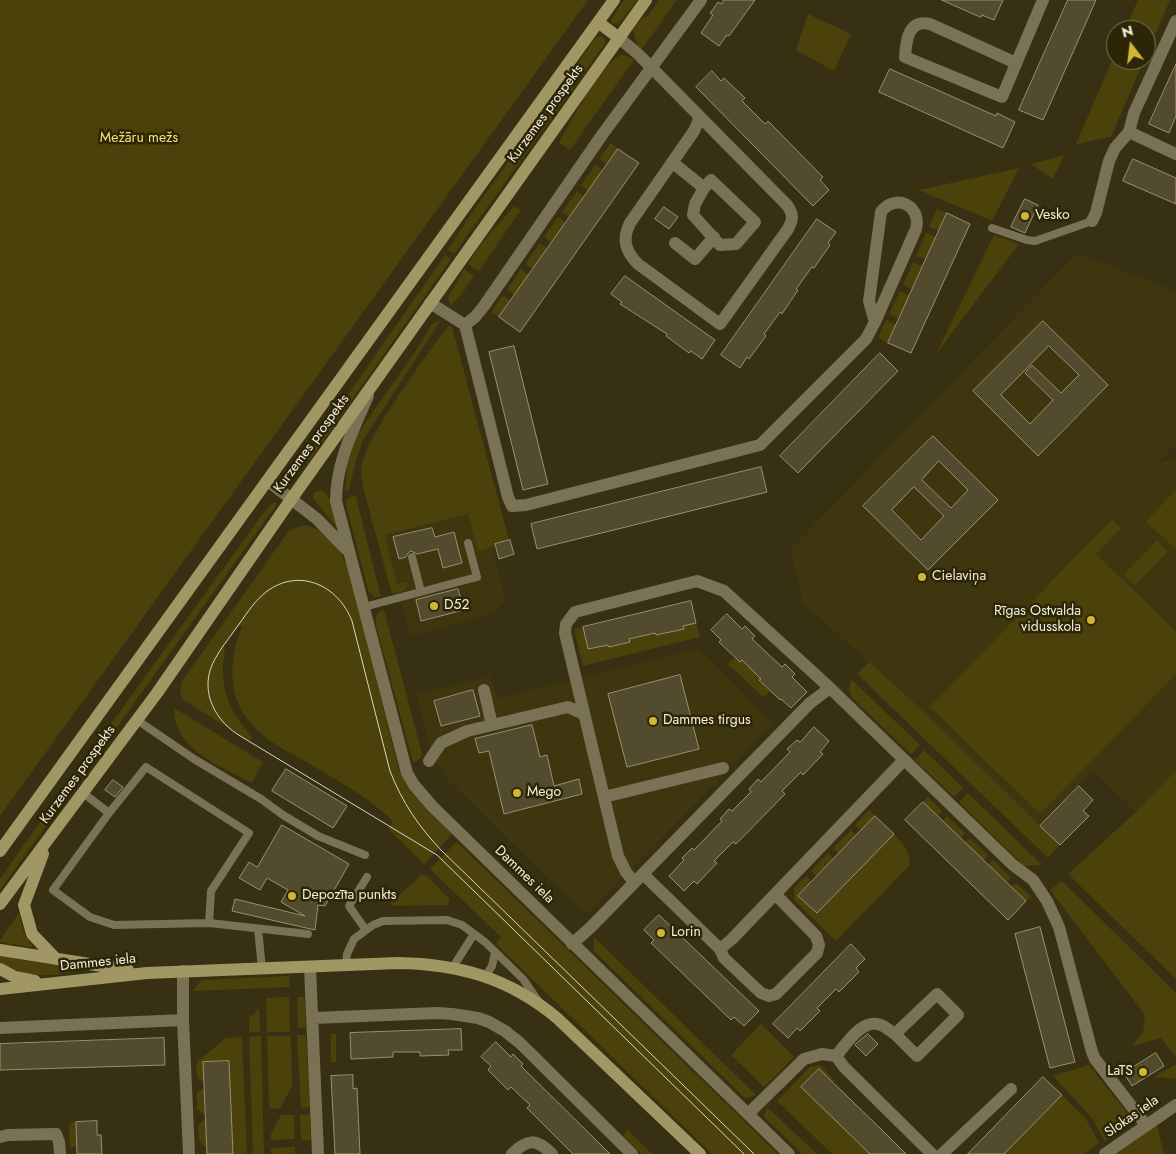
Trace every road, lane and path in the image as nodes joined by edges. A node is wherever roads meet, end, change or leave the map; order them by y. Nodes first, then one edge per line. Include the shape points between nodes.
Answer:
1 (614, 0) edge
2 (646, 0) edge
3 (701, 0) edge
4 (1042, 0) edge
5 (1176, 21) edge
6 (598, 22) junction
7 (619, 38) junction
8 (1016, 63) junction
9 (652, 68) junction
10 (700, 117) junction
11 (1129, 132) junction
12 (1176, 154) edge
13 (672, 162) junction
14 (704, 188) junction
15 (1092, 221) joint
16 (992, 228) dead end
17 (714, 237) junction
18 (675, 243) dead end
19 (430, 303) junction
20 (875, 322) junction
21 (465, 325) junction
22 (372, 386) junction
23 (268, 480) junction
24 (292, 498) junction
25 (468, 543) dead end
26 (348, 552) junction
27 (412, 557) dead end
28 (421, 592) junction
29 (364, 607) junction
30 (830, 688) junction
31 (484, 690) dead end
32 (584, 714) junction
33 (137, 720) junction
34 (492, 725) junction
35 (904, 760) junction
36 (429, 761) dead end
37 (723, 768) dead end
38 (83, 793) junction
39 (604, 796) junction
40 (109, 813) junction
41 (48, 840) junction
42 (0, 851) edge
43 (365, 855) dead end
44 (367, 877) dead end
45 (639, 878) junction
46 (775, 894) junction
47 (0, 904) edge
48 (209, 923) junction
49 (258, 930) junction
50 (366, 930) junction
51 (308, 934) dead end
52 (474, 934) junction
53 (572, 944) junction
54 (720, 949) junction
55 (0, 950) edge
56 (495, 952) junction
57 (56, 959) junction
58 (346, 965) junction
59 (310, 967) junction
60 (453, 967) junction
61 (262, 968) junction
62 (0, 969) edge
63 (183, 972) junction
64 (146, 973) junction
65 (484, 976) junction
66 (52, 983) junction
67 (0, 989) edge
68 (540, 1004) junction
69 (313, 1018) junction
70 (183, 1020) junction
71 (0, 1028) edge
72 (895, 1034) junction
73 (836, 1056) junction
74 (1011, 1089) dead end
75 (1176, 1105) edge
76 (748, 1114) junction
77 (1146, 1125) junction
78 (0, 1137) edge
79 (60, 1154) edge
80 (189, 1154) edge
81 (318, 1154) edge
82 (512, 1154) edge
83 (552, 1154) edge
84 (632, 1154) edge
85 (700, 1154) edge
86 (789, 1154) edge
87 (932, 1154) edge
88 (942, 1154) edge
89 (1105, 1154) edge

1 - 6 main road, Kurzemes prospekts
2 - 7 main road, Kurzemes prospekts
3 - 9 street
4 - 8 street
5 - 11 street via 1134,113
6 - 7 main road
6 - 23 main road, Kurzemes prospekts
7 - 9 street
7 - 19 main road, Kurzemes prospekts
8 - 8 street via 1002,96 905,57 906,39 916,25 930,24
9 - 10 street
9 - 21 street via 484,306
10 - 13 street
10 - 13 street via 787,205 793,215 788,229 720,324 638,264 626,247 630,223
11 - 12 street
11 - 15 street via 1109,161
13 - 14 street
14 - 17 street via 693,215
14 - 17 street via 711,180 755,222 736,244 720,244
15 - 16 lane via 1035,241
17 - 18 street via 695,259
19 - 21 street
19 - 22 main road, Kurzemes prospekts
20 - 20 street via 918,222 913,208 907,204 891,204 881,212 869,301
20 - 21 street via 866,339 760,445 512,506
22 - 24 main road, Kurzemes prospekts
22 - 26 street, Dammes iela via 344,451 336,483 336,501
23 - 24 street, Dammes iela
23 - 42 main road, Kurzemes prospekts
24 - 26 street, Dammes iela via 329,530
24 - 33 main road, Kurzemes prospekts
25 - 28 lane via 476,577
26 - 29 street, Dammes iela
27 - 28 lane
28 - 29 lane
29 - 53 street, Dammes iela via 403,760 414,785
30 - 32 street via 724,591 697,581 575,612 570,617 565,633
30 - 35 street
30 - 45 street via 810,703
31 - 34 street
32 - 34 street via 568,707
32 - 39 street
33 - 38 main road, Kurzemes prospekts
33 - 43 lane via 282,815 318,836
34 - 36 street via 467,731 441,743
35 - 46 street
35 - 77 street via 1013,866 1033,880 1059,927 1095,1059
37 - 39 street
38 - 40 lane
38 - 41 main road, Kurzemes prospekts
39 - 45 street via 618,856 626,872
40 - 48 lane via 53,890 90,917 114,925
40 - 48 lane via 146,767 250,832 211,891
41 - 47 main road, Kurzemes prospekts
41 - 57 main road, Dammes iela via 24,905 32,934
44 - 50 lane via 350,906
45 - 53 street
45 - 54 street
46 - 54 street
46 - 54 street via 816,936 819,945 817,953 776,994 768,996 761,993 724,958
48 - 49 lane
49 - 51 lane
49 - 61 lane
50 - 52 lane via 383,921 447,920
50 - 58 lane via 349,947
52 - 56 lane
52 - 60 lane
53 - 76 street, Dammes iela
55 - 57 main road, Dammes iela
56 - 65 lane via 492,966
56 - 68 lane via 533,990
57 - 64 main road, Dammes iela
58 - 59 main road, Dammes iela
58 - 60 main road, Dammes iela
59 - 61 main road, Dammes iela
59 - 69 street
60 - 65 main road, Dammes iela
61 - 63 main road, Dammes iela
62 - 66 main road, Dammes iela via 15,977
63 - 64 main road, Dammes iela
63 - 70 street
64 - 66 main road, Dammes iela
65 - 68 main road, Dammes iela
66 - 67 main road, Dammes iela
68 - 85 main road, Dammes iela
69 - 81 street
69 - 84 street via 438,1013 466,1015 489,1022 520,1043
70 - 71 street
70 - 80 street
72 - 72 street via 937,994 958,1015 917,1056
72 - 73 street via 883,1025 867,1025
73 - 76 street via 822,1054 804,1059
73 - 87 street
74 - 88 street
75 - 77 street, Slokas iela
76 - 86 street, Dammes iela
77 - 89 street, Slokas iela
78 - 79 street via 8,1134 56,1134
82 - 83 street via 522,1144 533,1142

